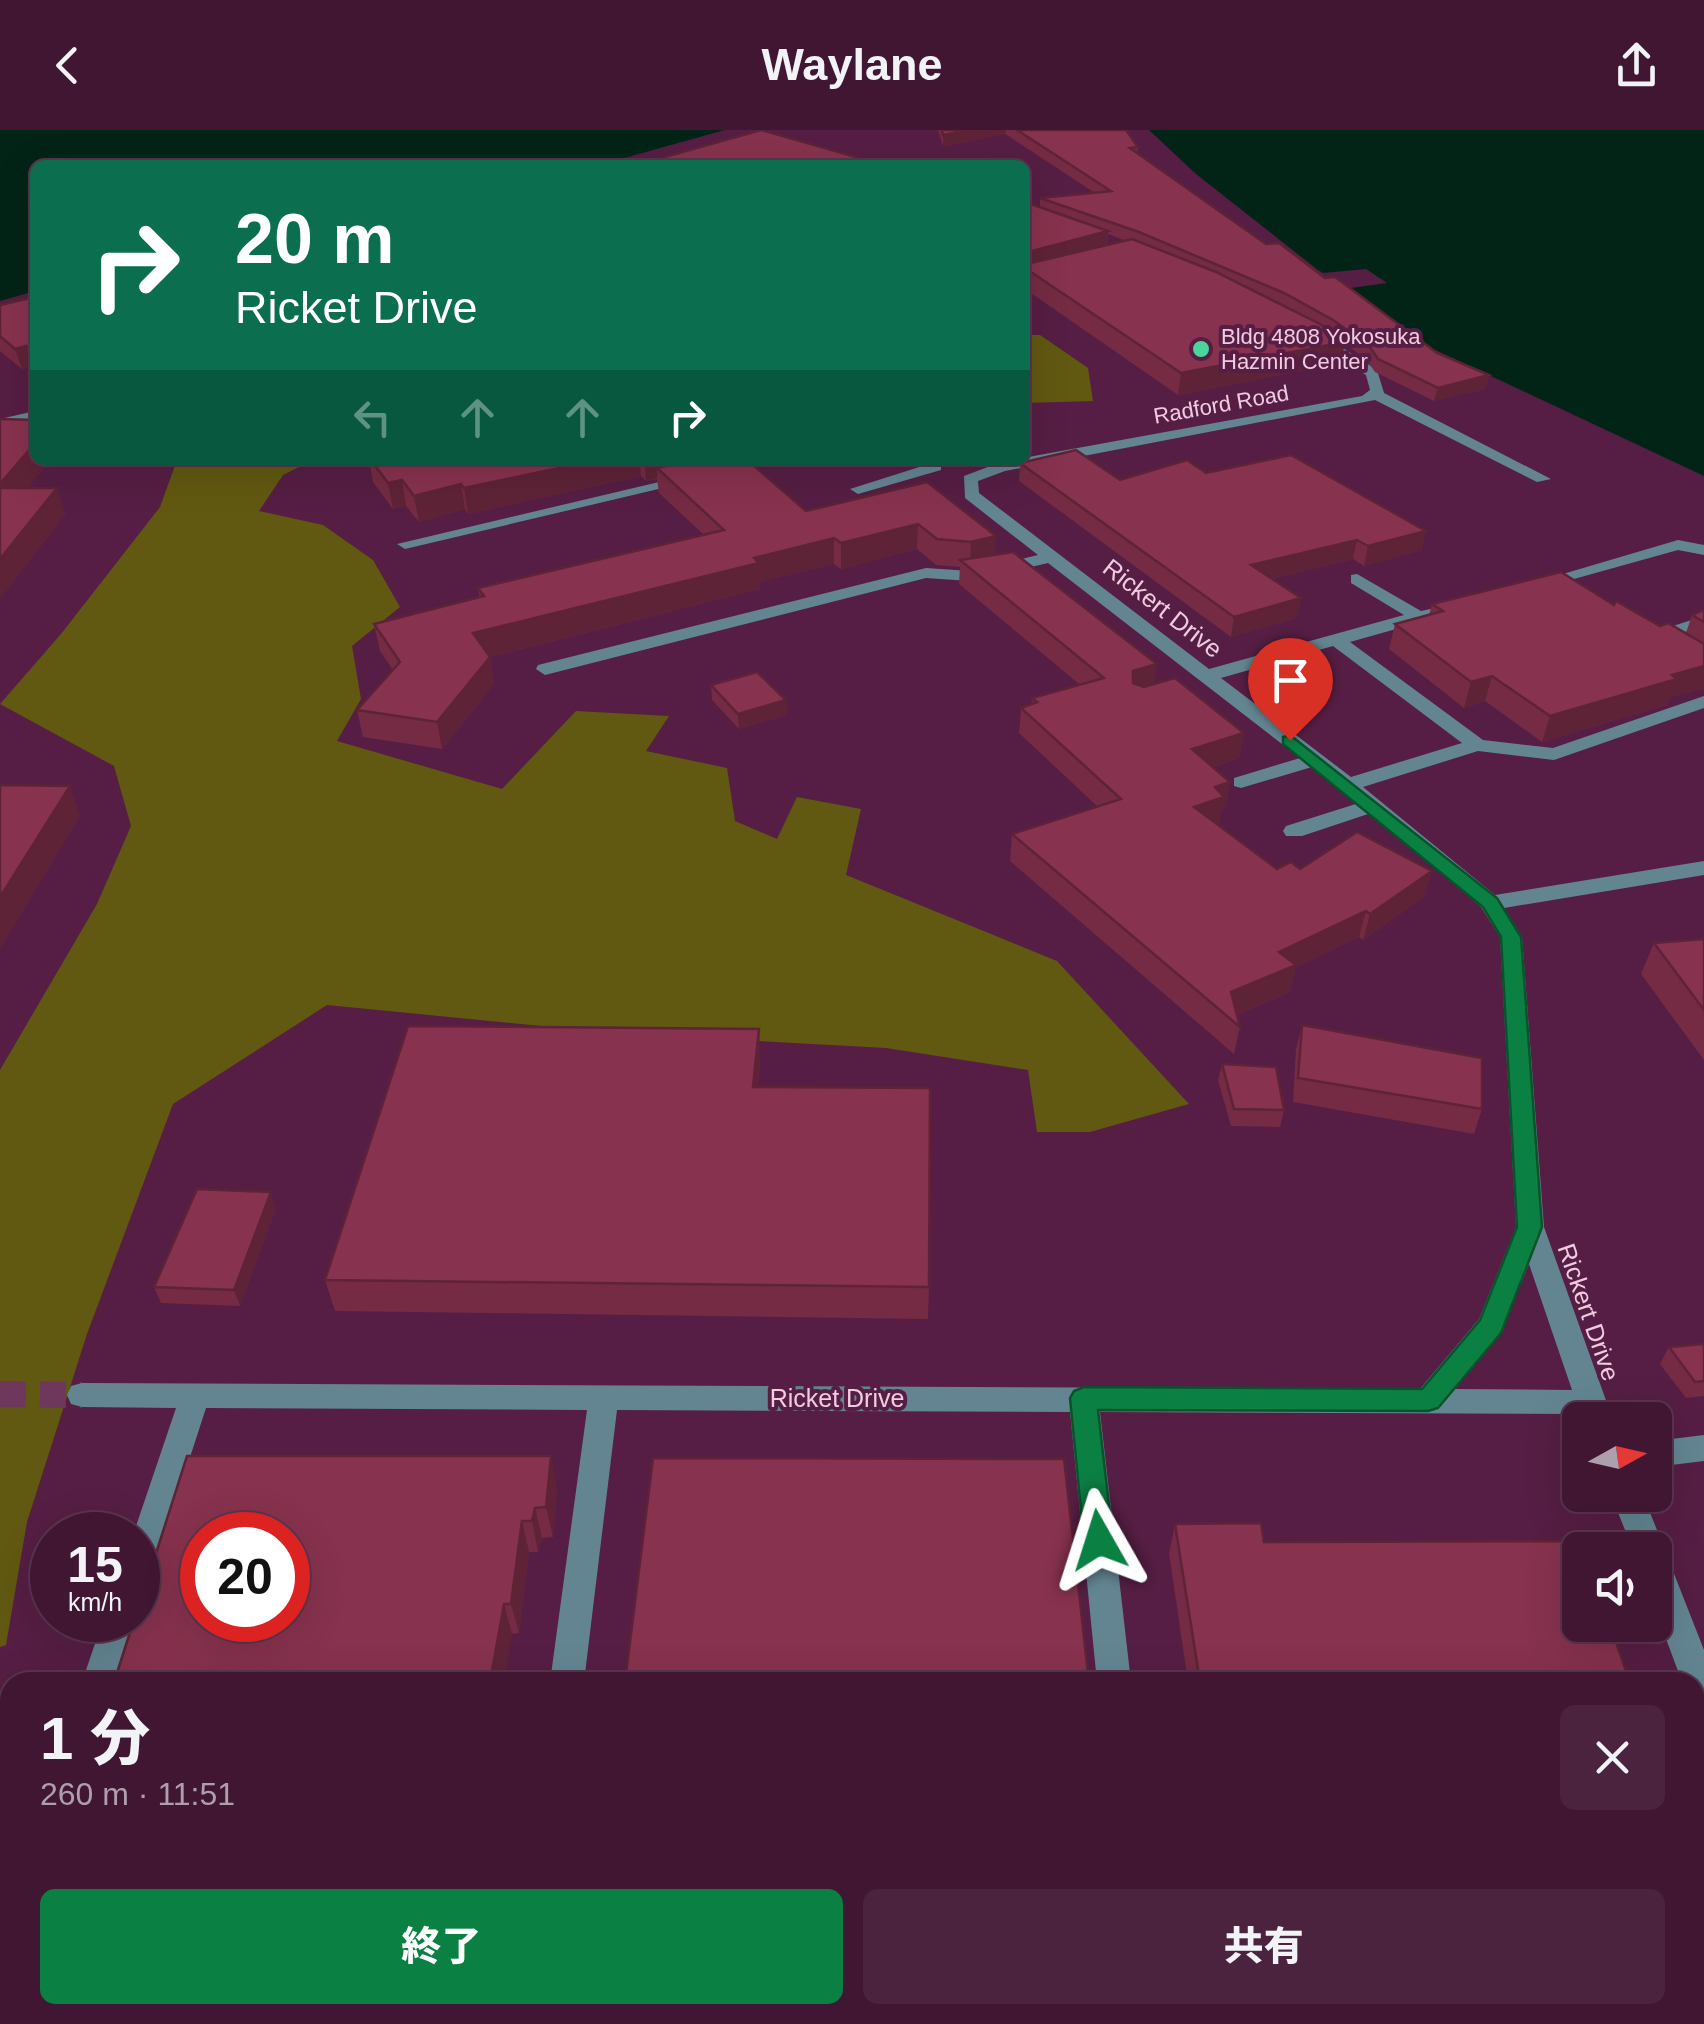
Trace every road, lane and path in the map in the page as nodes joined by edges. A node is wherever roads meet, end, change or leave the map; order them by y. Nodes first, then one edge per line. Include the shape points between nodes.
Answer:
1 (1295, 323) edge
2 (1374, 394) junction
3 (30, 416) edge
4 (0, 423) edge
5 (1030, 462) edge
6 (749, 465) edge
7 (925, 465) edge
8 (931, 465) edge
9 (1012, 465) edge
10 (970, 479) junction
11 (1543, 479) dead end
12 (858, 489) dead end
13 (406, 544) dead end
14 (1704, 550) edge
15 (1052, 556) junction
16 (1357, 579) dead end
17 (1523, 588) edge
18 (1488, 598) edge
19 (1420, 617) junction
20 (1704, 621) edge
21 (1654, 636) edge
22 (1336, 640) junction
23 (545, 669) dead end
24 (1205, 682) junction
25 (1704, 702) edge
26 (1476, 745) junction
27 (1315, 760) junction
28 (1241, 782) dead end
29 (1348, 785) junction
30 (1374, 805) junction
31 (1294, 831) dead end
32 (1704, 868) edge
33 (1490, 902) junction
34 (1530, 1227) junction
35 (82, 1395) tunnel mouth
36 (195, 1396) junction
37 (604, 1397) junction
38 (1084, 1398) junction
39 (1428, 1400) junction
40 (1592, 1402) edge
41 (1562, 1409) edge
42 (1704, 1448) edge
43 (1672, 1452) edge
44 (157, 1512) edge
45 (1672, 1610) edge
46 (113, 1642) edge
47 (102, 1672) edge
48 (568, 1672) edge
49 (1113, 1672) edge
50 (1696, 1672) edge

1 - 2 street via 1372,373
2 - 5 street, Radford Road
2 - 11 street
3 - 4 street
6 - 13 street
7 - 12 street
8 - 10 street
9 - 10 street, Radford Road
10 - 15 street, Rickert Drive via 972,494
14 - 17 street via 1678,545 1565,583
15 - 23 street via 970,576 926,573
15 - 24 street, Rickert Drive
16 - 19 street
18 - 19 street
19 - 22 street
20 - 21 street
22 - 24 street
22 - 26 street
24 - 27 street, Rickert Drive
25 - 26 street via 1554,754
26 - 29 street
27 - 28 street
27 - 29 street, Rickert Drive
29 - 30 street, Rickert Drive
30 - 31 street
30 - 33 street, Rickert Drive
32 - 33 street
33 - 34 street, Rickert Drive via 1511,937
34 - 39 street via 1491,1325
34 - 40 street, Rickert Drive
35 - 36 street, Ricket Drive
36 - 37 street, Ricket Drive
36 - 44 street
37 - 38 street, Ricket Drive
37 - 48 street
38 - 39 street, Ricket Drive
38 - 49 street
39 - 41 street, Ricket Drive
42 - 43 street
45 - 50 street
46 - 47 street

